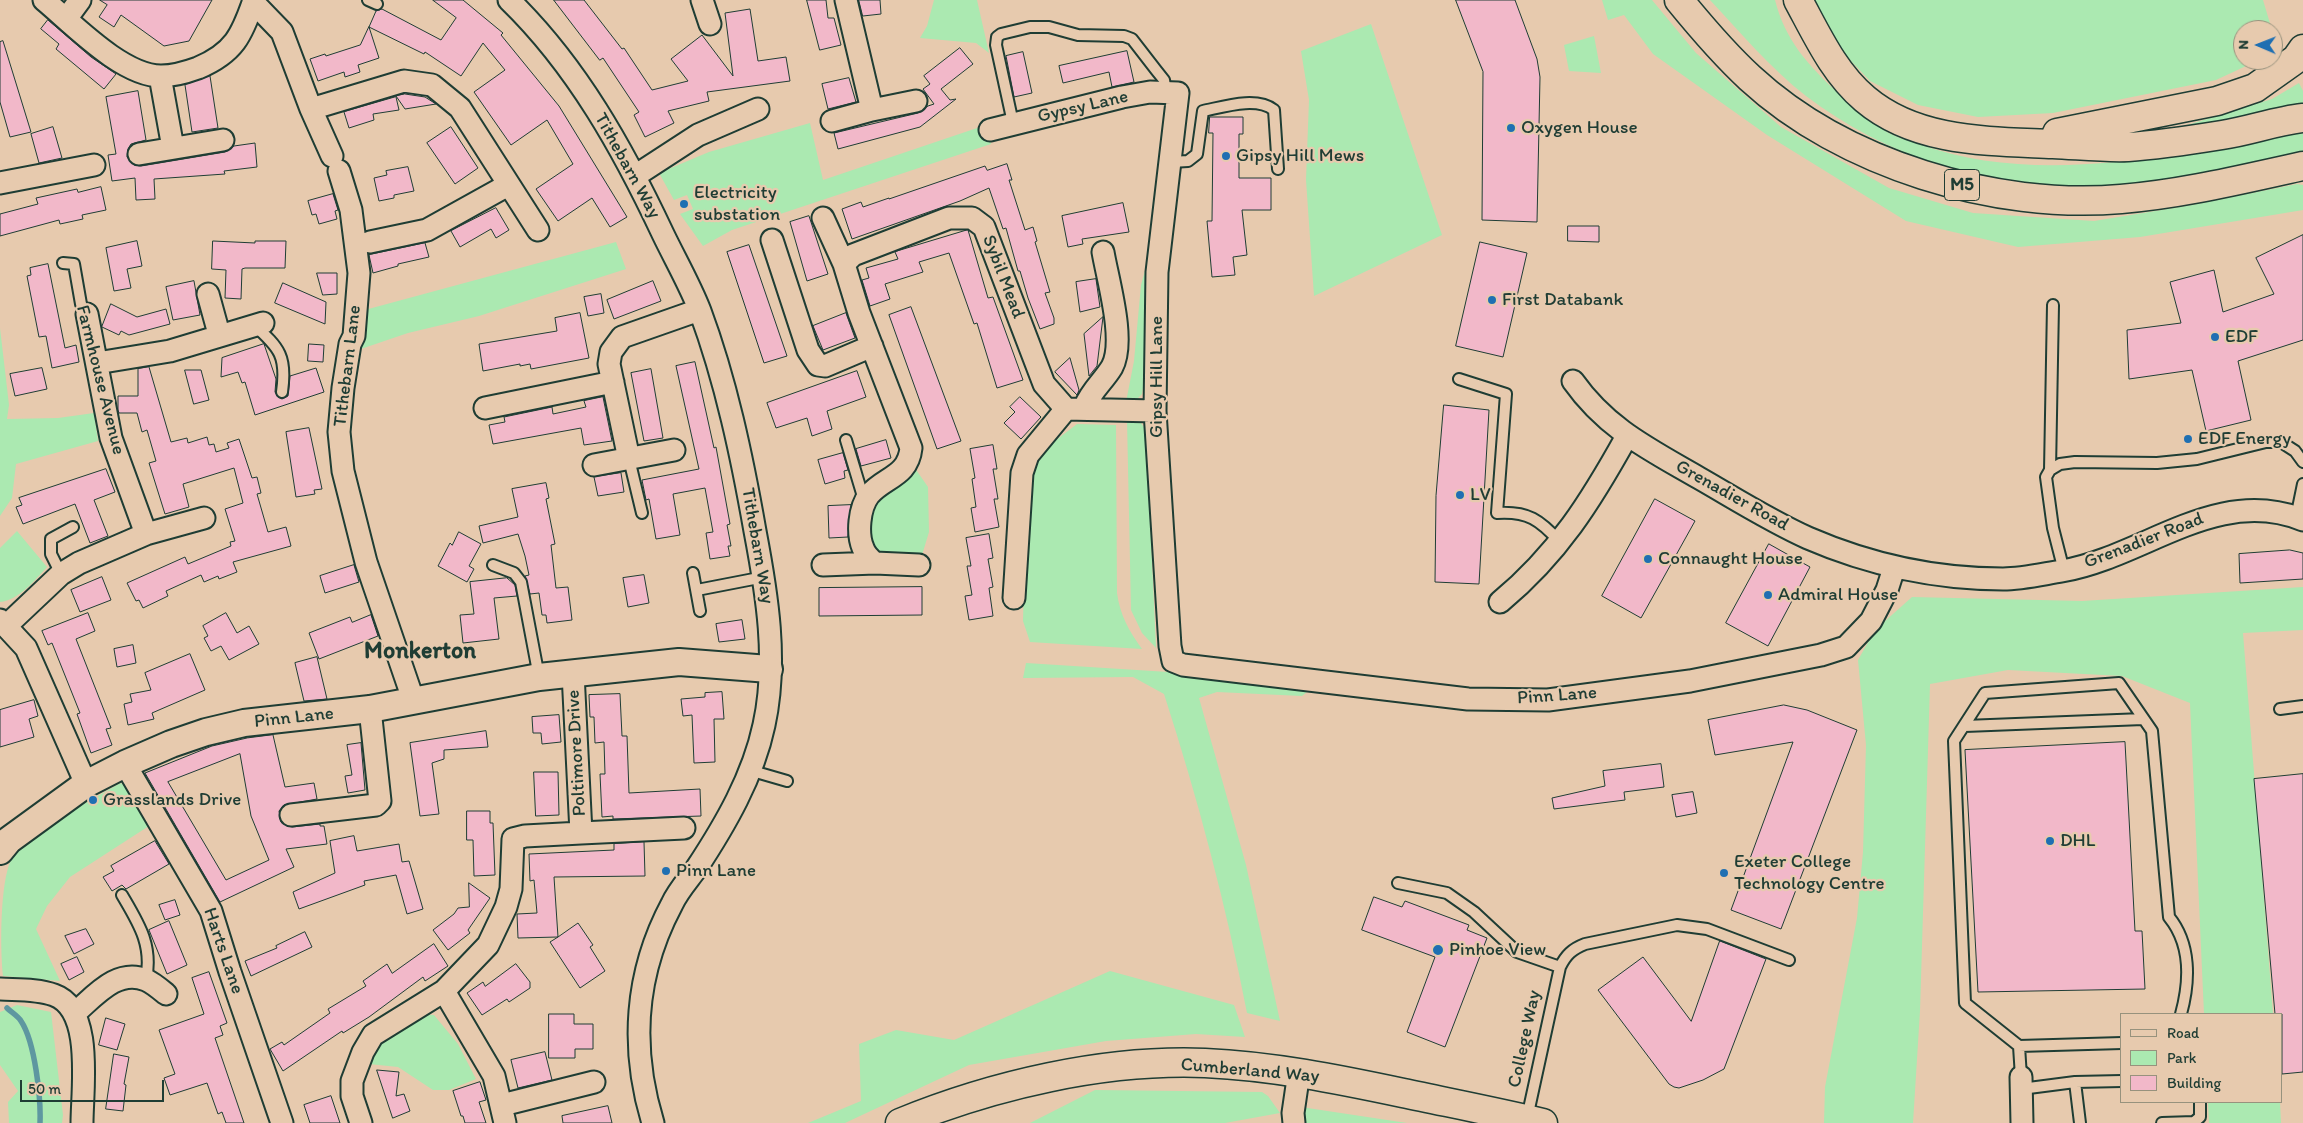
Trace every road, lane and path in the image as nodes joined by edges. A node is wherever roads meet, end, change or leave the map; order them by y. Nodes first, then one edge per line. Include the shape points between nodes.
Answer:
1 (44, 0) edge
2 (80, 0) edge
3 (509, 0) edge
4 (702, 0) edge
5 (846, 0) edge
6 (1679, 0) edge
7 (1798, 0) edge
8 (254, 1) edge
9 (66, 19) junction
10 (710, 24) dead end
11 (2303, 49) edge
12 (160, 76) junction
13 (1172, 92) junction
14 (916, 101) dead end
15 (310, 109) junction
16 (758, 109) dead end
17 (872, 110) junction
18 (2303, 118) edge
19 (832, 121) dead end
20 (1013, 123) junction
21 (990, 130) dead end
22 (223, 140) dead end
23 (2012, 142) junction
24 (173, 148) junction
25 (139, 154) dead end
26 (1170, 162) junction
27 (94, 165) dead end
28 (2303, 166) edge
29 (1278, 169) dead end
30 (635, 176) junction
31 (0, 183) edge
32 (508, 185) junction
33 (823, 218) dead end
34 (538, 230) dead end
35 (772, 240) dead end
36 (370, 242) dead end
37 (1103, 252) dead end
38 (63, 263) dead end
39 (844, 264) junction
40 (208, 294) dead end
41 (2053, 305) dead end
42 (699, 310) junction
43 (87, 314) joint
44 (259, 324) joint
45 (219, 334) junction
46 (872, 346) junction
47 (97, 363) junction
48 (1459, 379) dead end
49 (1573, 381) dead end
50 (613, 382) junction
51 (282, 392) dead end
52 (484, 408) dead end
53 (1075, 409) junction
54 (1155, 411) junction
55 (1627, 436) junction
56 (846, 440) dead end
57 (674, 450) dead end
58 (629, 458) junction
59 (2303, 462) edge
60 (594, 465) dead end
61 (2050, 470) junction
62 (2303, 484) edge
63 (865, 503) junction
64 (642, 513) dead end
65 (204, 518) dead end
66 (2300, 519) edge
67 (73, 526) dead end
68 (146, 534) junction
69 (1561, 543) junction
70 (875, 563) junction
71 (493, 565) dead end
72 (824, 565) dead end
73 (918, 565) dead end
74 (1894, 568) junction
75 (2064, 571) junction
76 (694, 573) dead end
77 (61, 574) junction
78 (764, 578) junction
79 (697, 590) junction
80 (1014, 598) dead end
81 (1500, 602) dead end
82 (700, 611) dead end
83 (3, 622) edge
84 (1173, 661) joint
85 (769, 669) junction
86 (573, 673) junction
87 (539, 677) junction
88 (414, 702) junction
89 (2303, 706) edge
90 (2280, 709) dead end
91 (370, 710) junction
92 (2143, 719) junction
93 (1965, 726) junction
94 (125, 764) junction
95 (749, 770) junction
96 (786, 780) dead end
97 (86, 784) junction
98 (292, 815) dead end
99 (684, 828) dead end
100 (582, 833) junction
101 (0, 852) edge
102 (1398, 883) dead end
103 (122, 895) dead end
104 (1789, 960) dead end
105 (1560, 966) junction
106 (146, 980) junction
107 (0, 989) edge
108 (444, 991) junction
109 (166, 994) dead end
110 (75, 1013) junction
111 (2181, 1013) edge
112 (2120, 1043) edge
113 (2019, 1046) junction
114 (1299, 1072) junction
115 (2120, 1081) edge
116 (594, 1082) dead end
117 (2075, 1082) junction
118 (2021, 1083) junction
119 (2200, 1103) edge
120 (504, 1114) edge
121 (1535, 1121) edge
122 (82, 1123) edge
123 (282, 1123) edge
124 (361, 1123) edge
125 (653, 1123) edge
126 (900, 1123) edge
127 (1294, 1123) edge
128 (2022, 1123) edge
129 (2080, 1123) edge
130 (2162, 1123) edge

1 - 9 street
2 - 9 street
3 - 30 street, Tithebarn Way via 532,23 583,90
4 - 10 street
5 - 17 street
6 - 28 main road, M5 via 1714,43 1787,108 1851,146 1902,168 1960,185 2011,196 2066,201 2120,199 2193,190
7 - 23 main road via 1828,55 1846,80 1879,110 1921,128 1964,140
8 - 12 street via 241,34 219,58 191,71
8 - 15 street, Tithebarn Lane via 282,32
9 - 12 street via 127,66
11 - 23 main road via 2296,59 2256,88 2232,96
12 - 24 street
13 - 20 street, Gypsy Lane via 1122,97
13 - 20 lane via 1132,38 1030,27 997,37
13 - 26 street, Gipsy Hill Lane
14 - 17 street
15 - 32 street via 404,81 432,85 460,108
15 - 88 street, Tithebarn Lane via 336,164 352,210 359,273 354,336 341,406 339,432 343,471 366,562
16 - 30 street via 698,135
17 - 19 street
18 - 23 main road via 2223,135 2128,147
20 - 21 street, Gypsy Lane
22 - 24 street
24 - 25 street
26 - 29 lane via 1188,161 1196,154 1203,111 1258,103 1274,110
26 - 54 street, Gipsy Hill Lane via 1158,272
27 - 31 street
30 - 42 street, Tithebarn Way
32 - 34 street
32 - 36 street via 427,230
33 - 39 street
35 - 46 street via 808,350 818,365 825,366
37 - 53 street via 1117,338 1116,354 1112,367
38 - 43 lane, Farmhouse Avenue via 74,264 81,304
39 - 46 street
39 - 53 street, Sybil Mead via 854,255 949,218 972,218 984,227 1044,384
40 - 45 street
41 - 61 lane
42 - 50 street via 622,337 611,352 609,364
42 - 78 street, Tithebarn Way via 720,372
43 - 47 street, Farmhouse Avenue
44 - 45 street
44 - 51 lane via 281,353 285,370
45 - 47 street via 170,351
46 - 63 street via 911,448 910,461 869,495
47 - 68 street, Farmhouse Avenue via 111,438
48 - 69 lane via 1506,394 1498,513 1523,513 1544,525
49 - 55 street, Grenadier Road via 1587,400
50 - 52 street
50 - 58 street
53 - 54 street
53 - 80 street via 1028,455 1022,473
54 - 84 street, Gipsy Hill Lane
55 - 69 street via 1602,482
55 - 74 street, Grenadier Road via 1808,538
56 - 63 lane
57 - 58 street
58 - 60 street
58 - 64 lane
59 - 61 lane via 2295,450 2281,442 2266,442 2197,459 2157,463 2075,462 2060,464
61 - 75 lane via 2046,477 2048,499
62 - 66 lane
63 - 70 street via 861,511 862,547
65 - 68 street
66 - 75 street, Grenadier Road via 2254,510 2217,514 2190,522 2116,555
67 - 77 lane via 51,538 51,554
68 - 77 street
69 - 81 street via 1528,579
70 - 72 street
70 - 73 street
71 - 87 lane via 514,572 521,582
74 - 75 street, Grenadier Road via 2004,579
74 - 84 street, Pinn Lane via 1871,621 1846,647 1690,681 1548,700 1468,699 1182,665
76 - 79 lane
77 - 83 street
78 - 79 lane
78 - 85 street, Tithebarn Way via 770,624
79 - 82 lane
83 - 97 street via 26,648
85 - 86 street, Pinn Lane via 679,662
85 - 95 street, Tithebarn Way via 764,726
86 - 87 street, Pinn Lane
86 - 100 street, Poltimore Drive
87 - 88 street, Pinn Lane
88 - 91 street, Pinn Lane
89 - 90 lane
91 - 94 street, Pinn Lane via 244,723 216,729 170,744
91 - 98 street via 380,801 376,805
92 - 93 lane
92 - 93 lane via 2119,683 1985,692
92 - 111 lane via 2152,731 2169,917 2181,934 2186,951 2186,996
93 - 113 lane via 1954,741 1965,1003
94 - 97 street, Pinn Lane
94 - 123 street, Harts Lane via 211,911
95 - 96 lane
95 - 125 street, Tithebarn Way via 728,817 673,901 649,957 639,1005 638,1036 640,1068
97 - 101 street, Pinn Lane via 9,840
99 - 100 street, Poltimore Drive
100 - 108 street, Poltimore Drive via 513,839 511,889 498,925 480,955
102 - 105 lane via 1447,893 1474,912 1517,952
103 - 106 lane via 146,942 149,958
104 - 105 lane via 1707,929 1677,925 1585,944 1570,952
105 - 121 lane, College Way
106 - 109 street
106 - 110 street via 114,981
107 - 110 street via 54,995
108 - 120 street via 494,1076
108 - 124 street, Poltimore Drive via 373,1035 352,1081 352,1096
110 - 122 street via 81,1036
112 - 113 lane
113 - 118 lane
114 - 121 main road, Cumberland Way
114 - 126 main road, Cumberland Way via 1174,1063 1078,1073 991,1091 940,1106
114 - 127 street
115 - 117 lane
116 - 120 street
117 - 118 lane
117 - 129 lane
118 - 128 street
119 - 130 lane via 2200,1117 2194,1122

